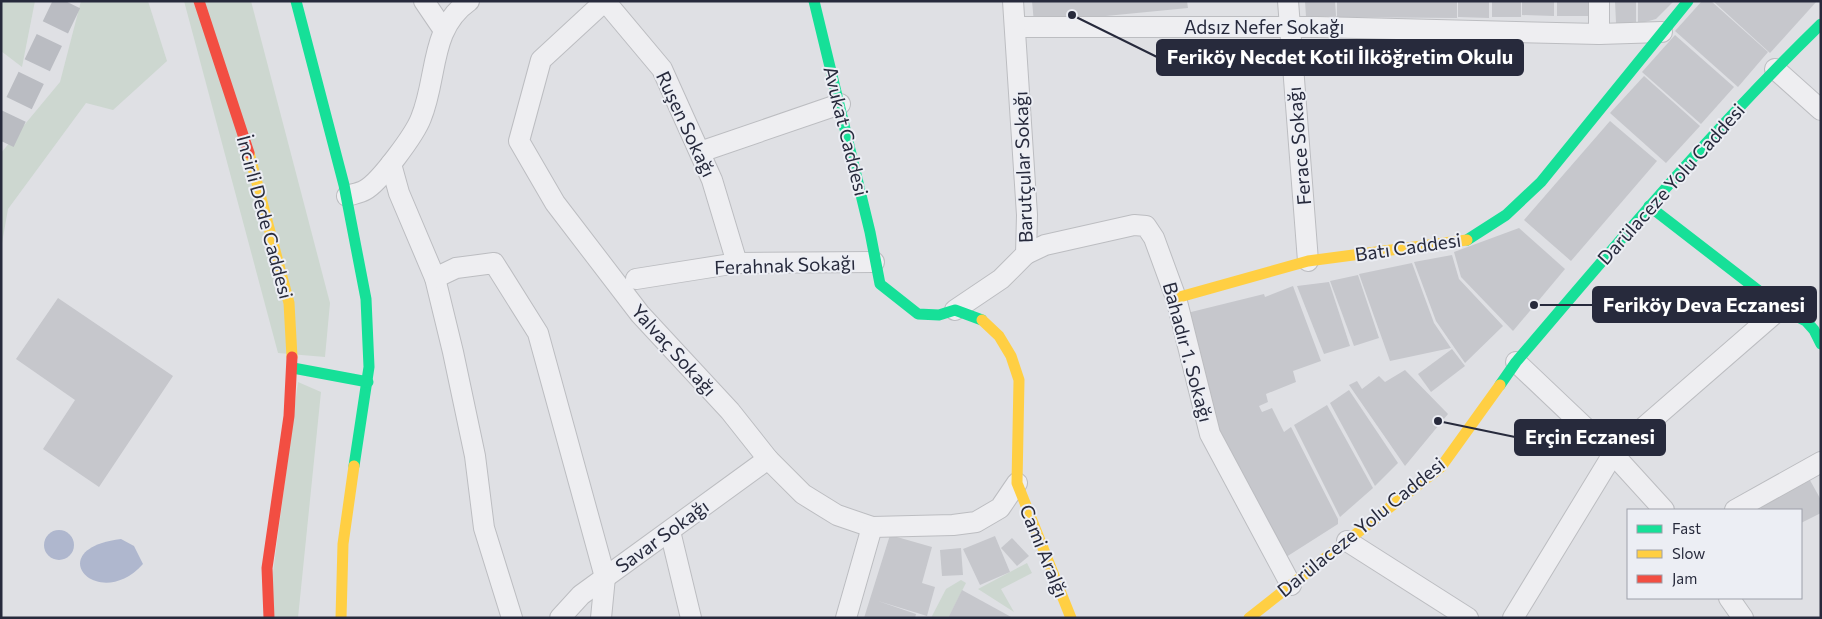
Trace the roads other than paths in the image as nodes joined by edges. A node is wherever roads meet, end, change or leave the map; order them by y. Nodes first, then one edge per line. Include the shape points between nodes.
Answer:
1 (199, 1) edge
2 (296, 1) edge
3 (424, 1) edge
4 (469, 1) edge
5 (605, 1) edge
6 (814, 1) edge
7 (1013, 1) edge
8 (1288, 1) edge
9 (1599, 1) edge
10 (1688, 1) edge
11 (1821, 24) edge
12 (1016, 27) junction
13 (1289, 27) junction
14 (443, 29) junction
15 (1662, 32) junction
16 (1600, 34) junction
17 (1775, 69) junction
18 (840, 104) junction
19 (1821, 110) edge
20 (700, 152) junction
21 (391, 164) junction
22 (347, 196) junction
23 (1649, 206) junction
24 (1026, 254) junction
25 (1308, 261) junction
26 (874, 262) junction
27 (737, 263) junction
28 (435, 278) junction
29 (636, 279) dead end
30 (1176, 298) junction
31 (1781, 308) junction
32 (956, 310) junction
33 (1819, 333) edge
34 (1516, 362) junction
35 (293, 368) junction
36 (368, 382) junction
37 (1613, 454) junction
38 (768, 459) junction
39 (1821, 462) edge
40 (1017, 484) junction
41 (1663, 509) edge
42 (1737, 509) edge
43 (872, 527) junction
44 (670, 531) junction
45 (1347, 541) junction
46 (605, 578) junction
47 (1292, 585) junction
48 (1730, 599) edge
49 (269, 618) edge
50 (341, 618) edge
51 (512, 618) edge
52 (560, 618) edge
53 (602, 618) edge
54 (691, 618) edge
55 (846, 618) edge
56 (1071, 618) edge
57 (1249, 618) edge
58 (1468, 618) edge
59 (1513, 618) edge
60 (1743, 618) edge

1 - 35 main road, İncirli Dede Caddesi via 255,170 278,255 289,303
2 - 22 main road
3 - 14 street
4 - 14 street via 459,8
5 - 20 street, Ruşen Sokağı via 662,69
5 - 38 street, Yalvaç Sokağı via 541,60 518,141 555,203 640,314 730,410
6 - 18 main road, Avukat Caddesi
7 - 12 street, Barutçular Sokağı
8 - 13 street, Ferace Sokağı
9 - 16 street
10 - 15 main road, Batı Caddesi
11 - 17 main road, Darülaceze Yolu Caddesi
12 - 13 street, Adsız Nefer Sokağı
12 - 24 street, Barutçular Sokağı via 1027,215
13 - 16 street, Adsız Nefer Sokağı
13 - 25 street, Ferace Sokağı
14 - 21 street via 421,118
15 - 16 street, Adsız Nefer Sokağı
15 - 25 main road, Batı Caddesi via 1541,182 1506,215 1468,240
17 - 19 street
17 - 23 main road, Darülaceze Yolu Caddesi
18 - 20 street
18 - 26 main road, Avukat Caddesi
20 - 27 street, Ruşen Sokağı via 712,180
21 - 22 street via 366,190
21 - 28 street via 399,193
22 - 36 main road via 364,289
23 - 31 main road
23 - 34 main road, Darülaceze Yolu Caddesi
24 - 30 street, Bahadır 1. Sokağı via 1045,244 1134,225 1146,226 1154,238
24 - 32 street, Barutçular Sokağı via 1001,279
25 - 30 main road, Batı Caddesi
26 - 27 street, Ferahnak Sokağı
26 - 32 main road, Barutçular Sokağı via 880,284 918,314 940,315
27 - 29 street, Ferahnak Sokağı
28 - 46 street via 456,268 494,263 538,334
28 - 51 street via 474,456 484,528
30 - 47 street, Bahadır 1. Sokağı via 1210,434
31 - 33 main road via 1798,315
31 - 37 street
32 - 40 main road via 982,320 999,336 1011,356 1019,380
34 - 37 street
34 - 45 main road, Darülaceze Yolu Caddesi via 1441,467
35 - 36 main road
35 - 49 main road, İncirli Dede Caddesi via 267,568
36 - 50 main road via 344,544
37 - 41 street
37 - 59 street
38 - 43 street, Yalvaç Sokağı via 803,494 837,515
38 - 44 street, Savar Sokağı
39 - 42 street
40 - 43 street, Yalvaç Sokağı via 1000,508 976,522
40 - 56 main road, Cami Aralğı
43 - 55 street
44 - 46 street, Savar Sokağı
44 - 54 street
45 - 47 main road, Darülaceze Yolu Caddesi
45 - 58 street
46 - 52 street, Savar Sokağı via 581,595
46 - 53 street
47 - 57 main road, Darülaceze Yolu Caddesi
48 - 60 street

